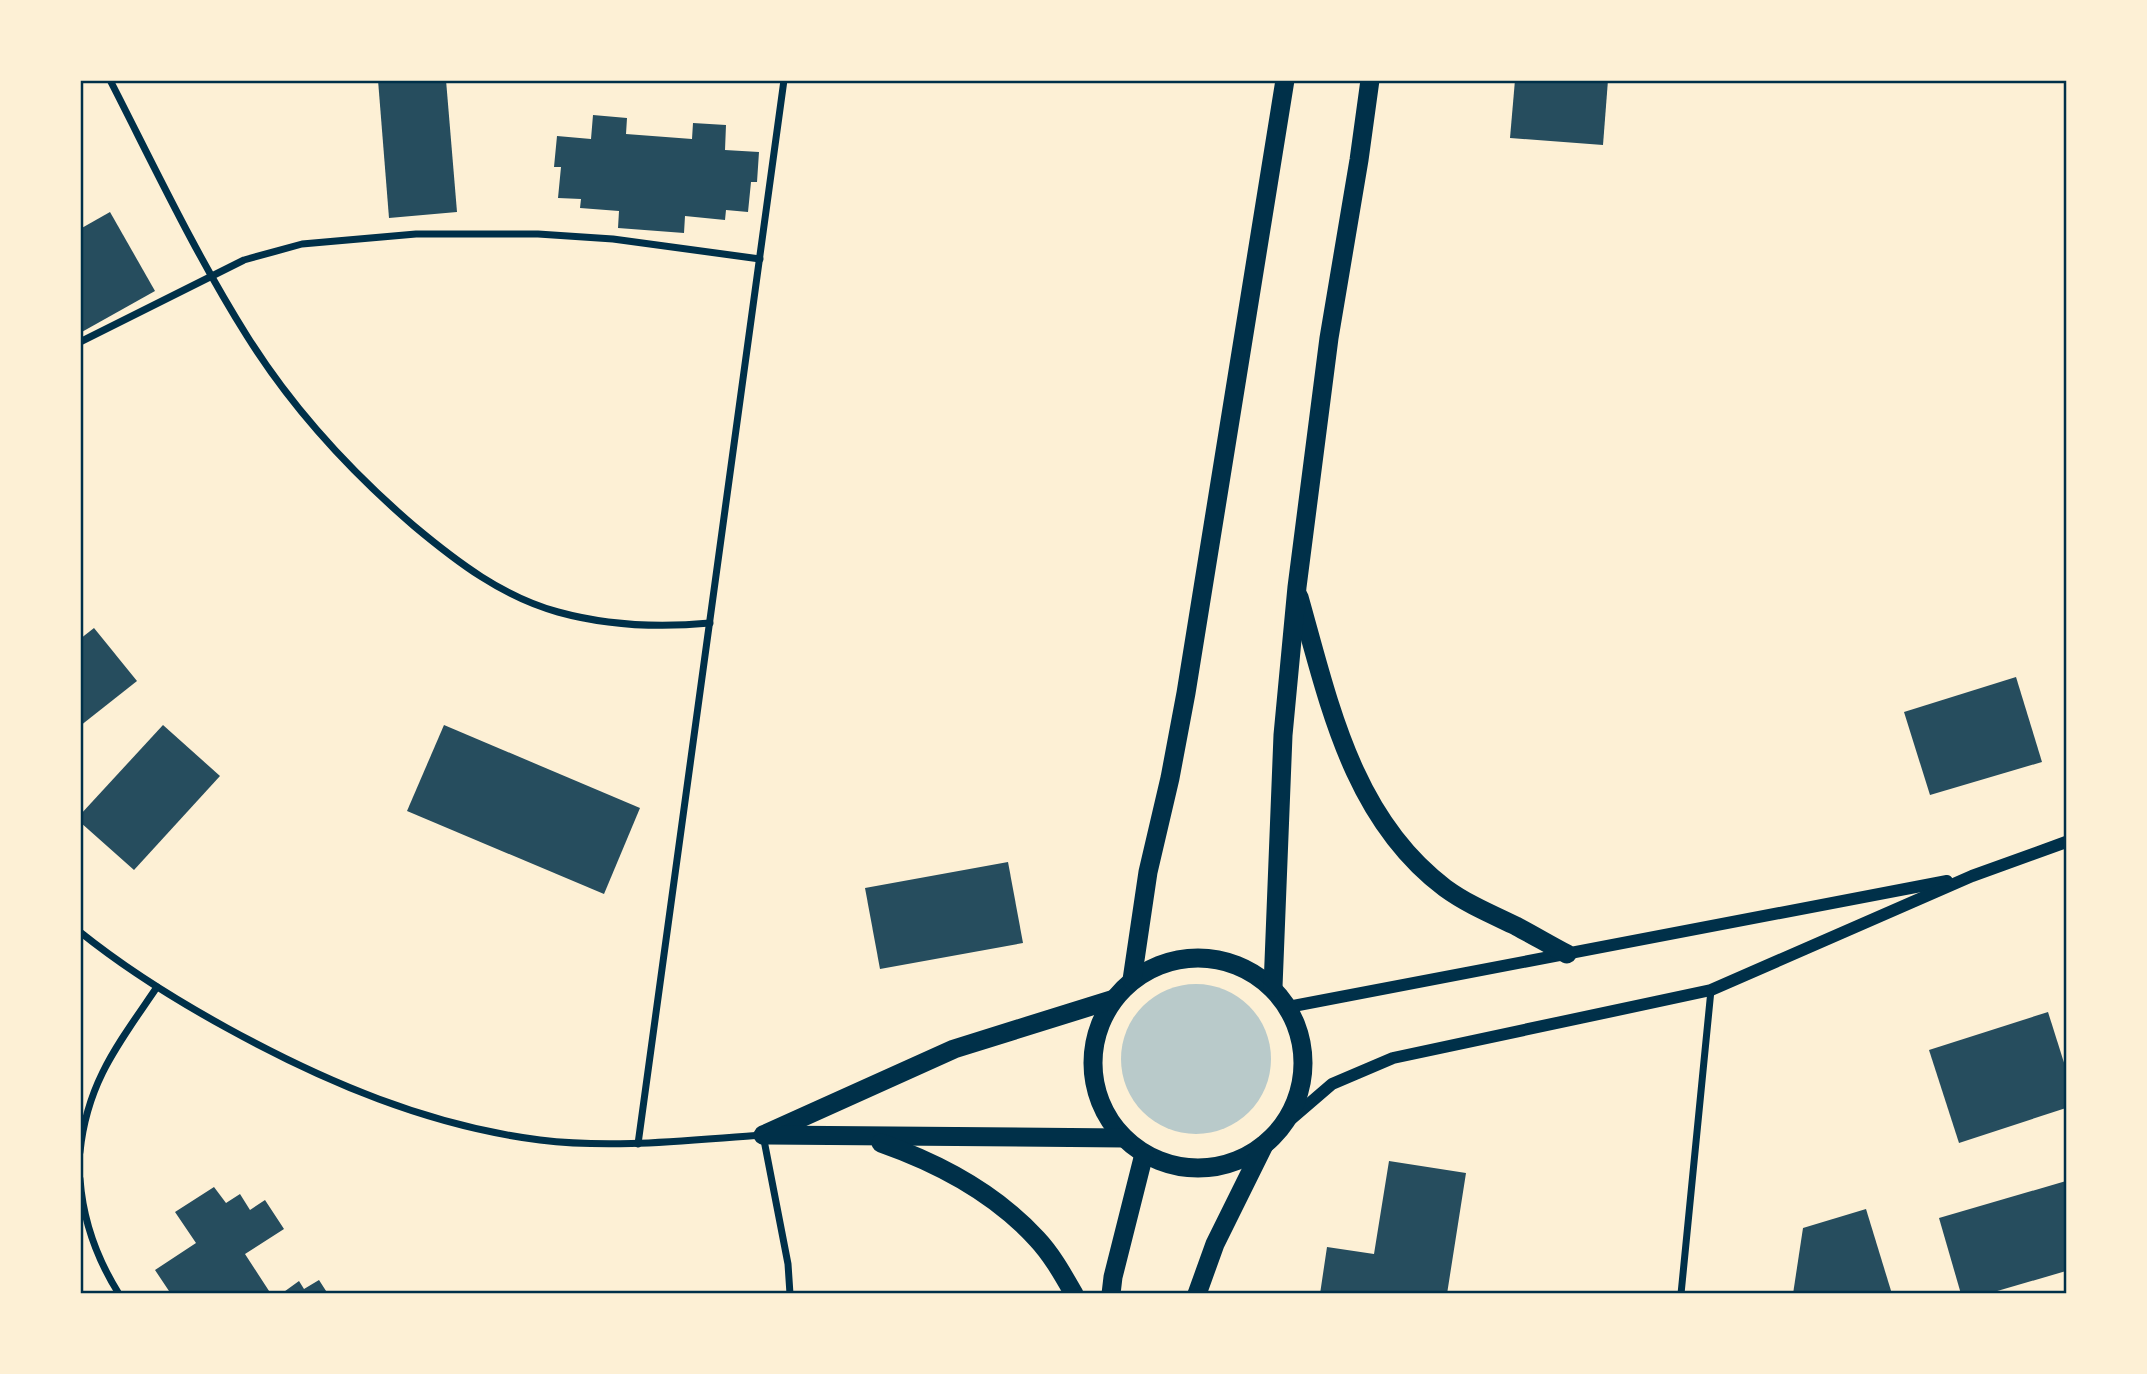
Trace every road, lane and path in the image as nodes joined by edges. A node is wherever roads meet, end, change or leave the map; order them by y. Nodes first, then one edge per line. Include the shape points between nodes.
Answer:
1 (110, 80) edge
2 (784, 80) edge
3 (1285, 80) edge
4 (1370, 80) edge
5 (760, 258) junction
6 (212, 277) junction
7 (80, 342) edge
8 (1297, 587) junction
9 (710, 623) junction
10 (2067, 842) edge
11 (1972, 876) junction
12 (80, 933) edge
13 (1567, 954) junction
14 (1132, 980) junction
15 (157, 987) junction
16 (1273, 987) junction
17 (1711, 990) junction
18 (1114, 999) junction
19 (1288, 1007) junction
20 (1282, 1127) junction
21 (763, 1135) junction
22 (863, 1137) junction
23 (1124, 1138) junction
24 (638, 1144) junction
25 (1265, 1145) junction
26 (80, 1152) edge
27 (1144, 1154) junction
28 (80, 1179) edge
29 (119, 1293) edge
30 (790, 1293) edge
31 (1074, 1293) edge
32 (1111, 1293) edge
33 (1197, 1293) edge
34 (1681, 1293) edge

1 - 6 street
2 - 5 street
3 - 14 highway via 1186,693 1148,872
4 - 8 highway via 1329,338
5 - 6 street via 613,239 416,234 302,244 244,260
5 - 9 street
6 - 7 street
6 - 9 street via 248,338 334,450 458,562 520,597 592,621 644,626
8 - 13 highway via 1338,731 1366,794 1391,834 1445,888
8 - 16 highway via 1283,735
9 - 24 street
10 - 11 street
11 - 13 street
11 - 17 street
12 - 15 street
13 - 19 street
14 - 16 highway via 1178,959 1204,957 1252,972
14 - 18 highway
15 - 24 street via 263,1048 413,1112 540,1140
15 - 26 street via 106,1062 92,1094
16 - 19 highway
17 - 20 street via 1393,1058 1332,1084
17 - 34 street
18 - 21 highway via 954,1049
18 - 23 highway via 1101,1020 1093,1070 1108,1118
19 - 20 highway via 1299,1030 1303,1081
20 - 25 highway
21 - 22 highway
21 - 24 street
21 - 30 street
22 - 23 highway
22 - 31 highway via 929,1162 990,1198 1037,1239
23 - 27 highway
25 - 27 highway via 1219,1166 1193,1168
25 - 33 highway via 1215,1244
27 - 32 highway
28 - 29 street via 88,1227

